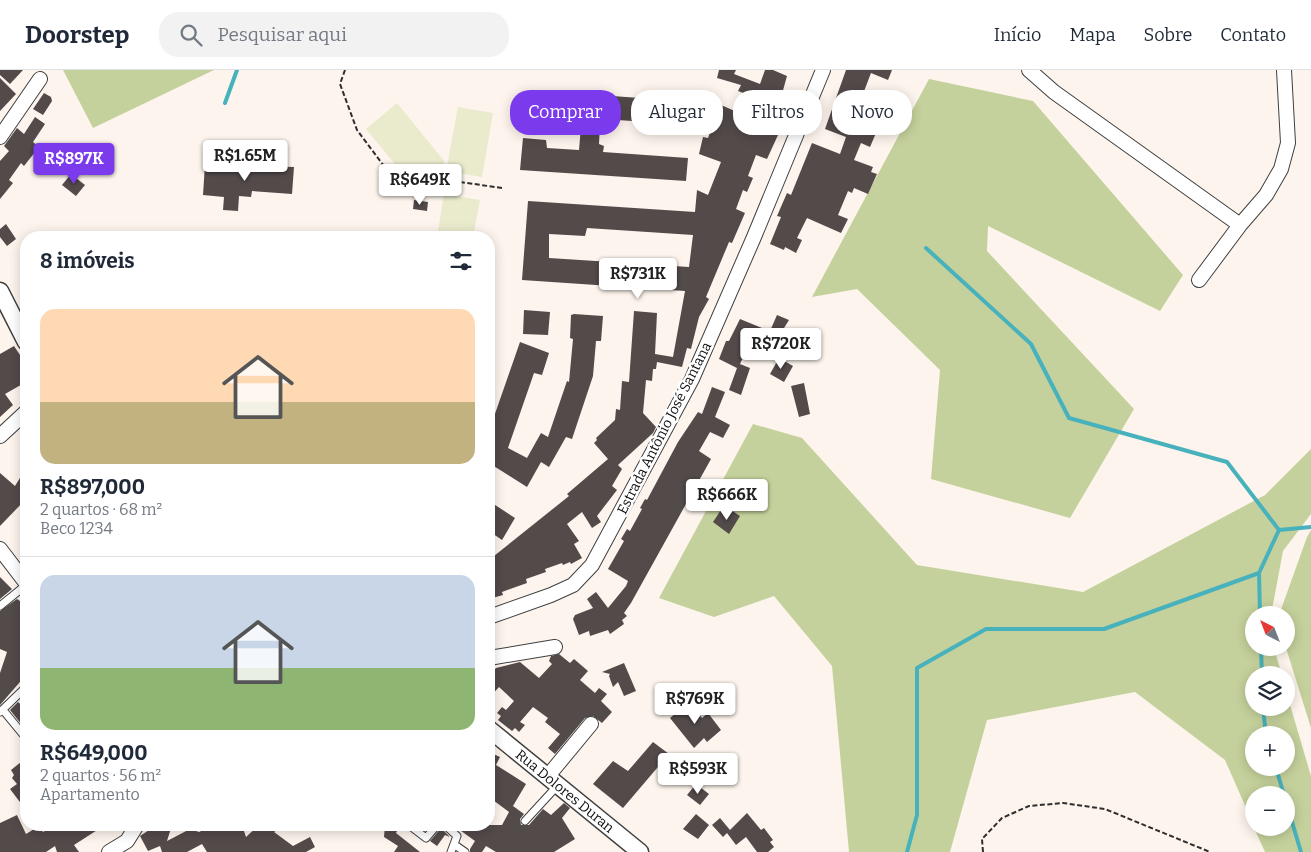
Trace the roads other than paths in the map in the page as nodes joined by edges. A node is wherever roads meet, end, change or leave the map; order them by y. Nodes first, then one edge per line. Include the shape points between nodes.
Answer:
1 (823, 70) edge
2 (1029, 70) edge
3 (1284, 70) edge
4 (40, 78) dead end
5 (0, 137) edge
6 (1240, 226) junction
7 (1199, 280) dead end
8 (0, 286) edge
9 (0, 291) edge
10 (20, 311) edge
11 (20, 330) edge
12 (20, 418) edge
13 (0, 436) edge
14 (0, 549) edge
15 (20, 576) edge
16 (20, 589) edge
17 (0, 606) edge
18 (495, 615) edge
19 (555, 646) dead end
20 (495, 657) edge
21 (20, 692) edge
22 (1, 711) edge
23 (592, 724) dead end
24 (20, 732) edge
25 (495, 740) edge
26 (553, 780) junction
27 (525, 821) dead end
28 (135, 831) edge
29 (417, 831) edge
30 (432, 831) edge
31 (452, 831) edge
32 (130, 847) edge
33 (453, 849) edge
34 (109, 852) edge
35 (466, 852) edge
36 (640, 852) edge

1 - 18 street, Estrada Antônio José Santana via 692,379 592,565 573,585
2 - 6 street via 1054,92
3 - 6 street via 1288,143 1281,169 1266,195
4 - 5 street
6 - 7 street
8 - 10 street
9 - 11 street
12 - 13 street
14 - 15 street
16 - 17 lane
19 - 20 street
21 - 22 lane
22 - 24 lane
23 - 26 street
25 - 26 street, Rua Dolores Duran
26 - 27 lane
26 - 36 street, Rua Dolores Duran
28 - 32 street
29 - 30 lane via 426,838
31 - 33 lane via 457,836
32 - 34 street
33 - 35 lane

